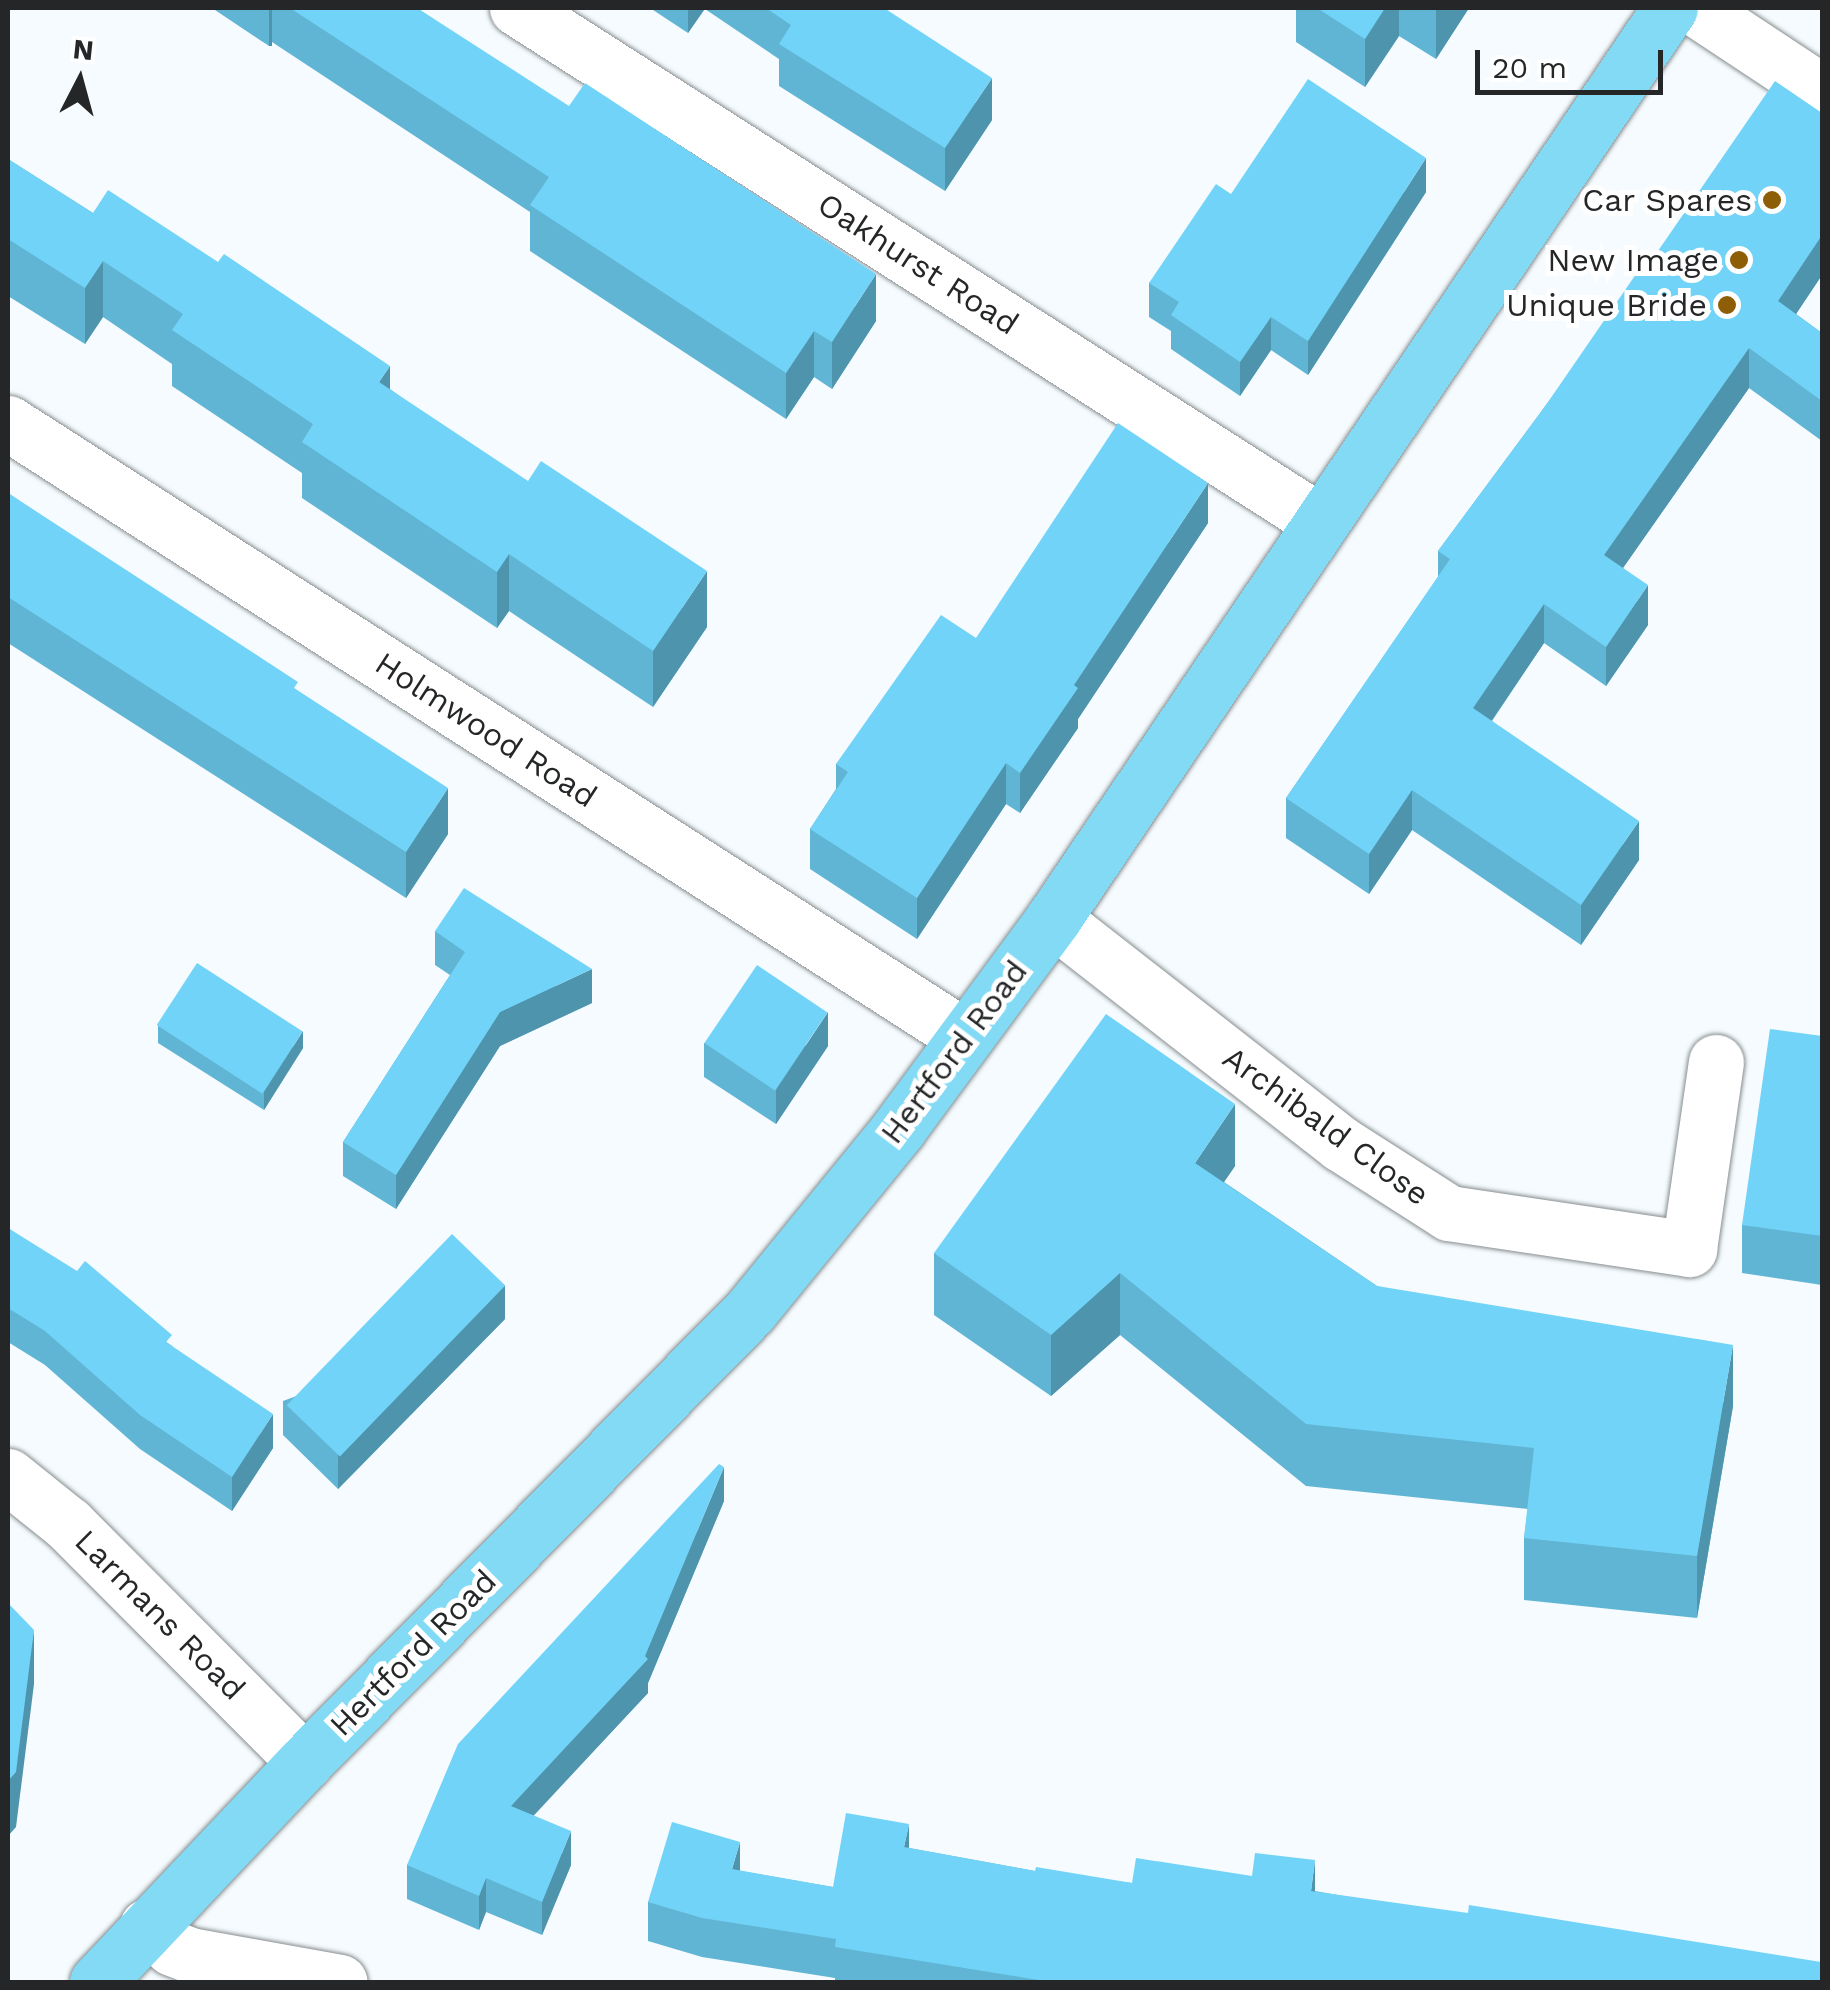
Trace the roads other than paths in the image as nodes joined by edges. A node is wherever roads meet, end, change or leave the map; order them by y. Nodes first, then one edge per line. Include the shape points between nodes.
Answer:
1 (517, 8) edge
2 (1670, 8) edge
3 (1695, 8) edge
4 (1822, 92) edge
5 (8, 423) edge
6 (1320, 522) junction
7 (1053, 919) junction
8 (965, 1037) junction
9 (1716, 1062) dead end
10 (8, 1476) edge
11 (305, 1762) junction
12 (147, 1926) junction
13 (96, 1982) edge
14 (340, 1982) edge

1 - 6 street, Oakhurst Road
2 - 6 main road, Hertford Road
3 - 4 street
5 - 8 street, Holmwood Road
6 - 7 main road, Hertford Road
7 - 8 main road, Hertford Road
7 - 9 street, Archibald Close via 1341,1144 1449,1214 1689,1249
8 - 11 main road, Hertford Road via 750,1311
10 - 11 street, Larmans Road via 93,1548
11 - 12 main road, Hertford Road
12 - 13 main road, Hertford Road
12 - 14 street via 190,1955

